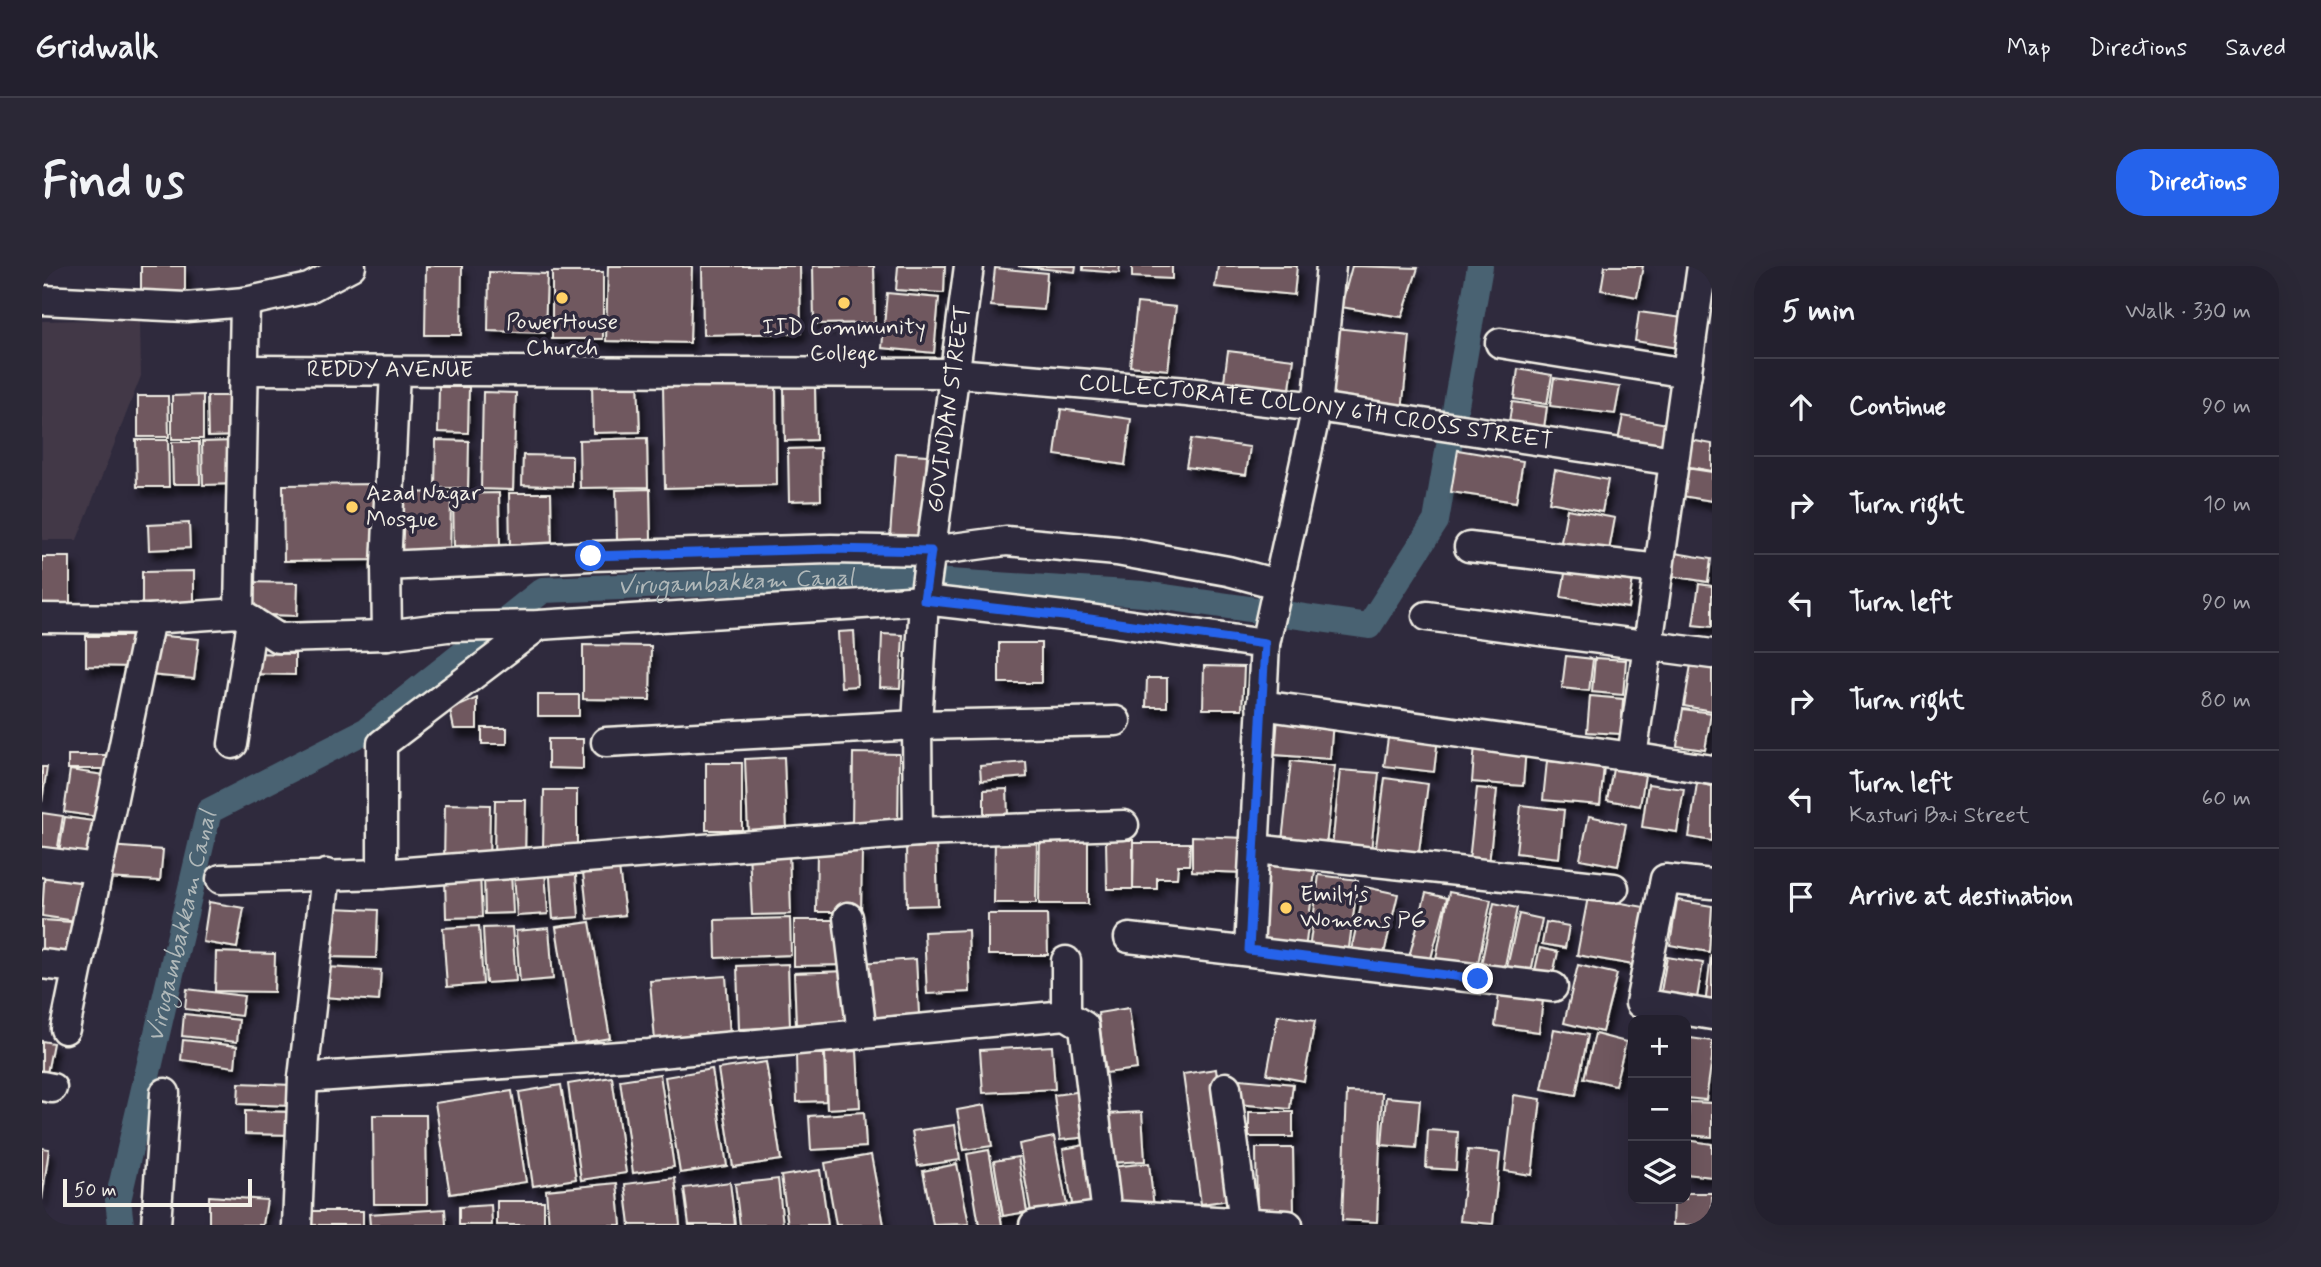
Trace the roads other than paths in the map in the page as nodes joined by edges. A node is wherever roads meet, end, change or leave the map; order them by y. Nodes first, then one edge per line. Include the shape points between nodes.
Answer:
1 (351, 266) edge
2 (969, 266) edge
3 (1331, 266) edge
4 (1702, 266) edge
5 (42, 300) edge
6 (245, 302) junction
7 (1500, 344) dead end
8 (245, 370) junction
9 (395, 371) junction
10 (955, 373) junction
11 (1687, 373) junction
12 (1317, 407) junction
13 (1674, 461) junction
14 (1469, 547) dead end
15 (931, 551) junction
16 (386, 566) junction
17 (1659, 569) junction
18 (1277, 584) junction
19 (924, 600) junction
20 (1427, 616) dead end
21 (246, 617) junction
22 (42, 618) edge
23 (150, 619) junction
24 (539, 625) junction
25 (387, 635) junction
26 (1265, 644) junction
27 (1648, 646) junction
28 (1712, 654) edge
29 (1261, 705) junction
30 (1116, 721) dead end
31 (917, 725) junction
32 (606, 742) dead end
33 (233, 744) dead end
34 (1632, 757) junction
35 (1712, 770) edge
36 (1124, 825) dead end
37 (918, 832) junction
38 (1255, 849) junction
39 (42, 862) edge
40 (98, 869) junction
41 (326, 874) junction
42 (382, 874) junction
43 (222, 878) dead end
44 (1712, 884) edge
45 (1614, 888) dead end
46 (848, 917) dead end
47 (1129, 938) dead end
48 (1249, 950) junction
49 (1066, 961) dead end
50 (42, 964) edge
51 (77, 968) junction
52 (1553, 987) dead end
53 (1066, 1015) junction
54 (1712, 1015) edge
55 (65, 1028) dead end
56 (862, 1034) junction
57 (303, 1078) junction
58 (1226, 1087) dead end
59 (165, 1093) dead end
60 (1107, 1215) junction
61 (1244, 1222) junction
62 (156, 1225) edge
63 (297, 1225) edge
64 (1034, 1225) edge
65 (1288, 1225) edge

1 - 6 street via 309,288
2 - 10 street, GOVINDAN STREET
3 - 12 street
4 - 11 street
5 - 6 street via 186,307
6 - 8 street
7 - 11 street
8 - 9 street, REDDY AVENUE
8 - 21 street
9 - 10 street, REDDY AVENUE
9 - 16 street
10 - 12 street, COLLECTORATE COLONY 6TH CROSS STREET
10 - 15 street, GOVINDAN STREET
11 - 13 street
12 - 13 street, COLLECTORATE COLONY 6TH CROSS STREET
12 - 18 street
13 - 17 street
14 - 17 street
15 - 16 street via 831,549
15 - 18 street via 1006,541 1117,551
15 - 19 street, GOVINDAN STREET
16 - 25 street
17 - 27 street
18 - 26 street
19 - 24 street
19 - 26 street
19 - 31 street, GOVINDAN STREET
20 - 27 street
21 - 23 street
21 - 25 street via 278,638
21 - 33 street
22 - 23 street
23 - 40 street
24 - 25 street via 447,627
24 - 42 street via 382,744
26 - 29 street
27 - 28 street
27 - 34 street
29 - 34 street
29 - 38 street
30 - 31 street
31 - 32 street
31 - 37 street, GOVINDAN STREET
34 - 35 street
36 - 37 street
37 - 42 street
38 - 45 street
38 - 48 street
39 - 40 street
40 - 51 street
41 - 42 street
41 - 43 street
41 - 57 street
44 - 54 street via 1665,879 1640,1003
46 - 56 street
47 - 48 street
48 - 52 street
49 - 53 street
50 - 51 street
51 - 55 street
53 - 56 street
53 - 60 street via 1084,1026
56 - 57 street
57 - 63 street
58 - 61 street
59 - 62 street
60 - 61 street
60 - 64 street
61 - 65 street

